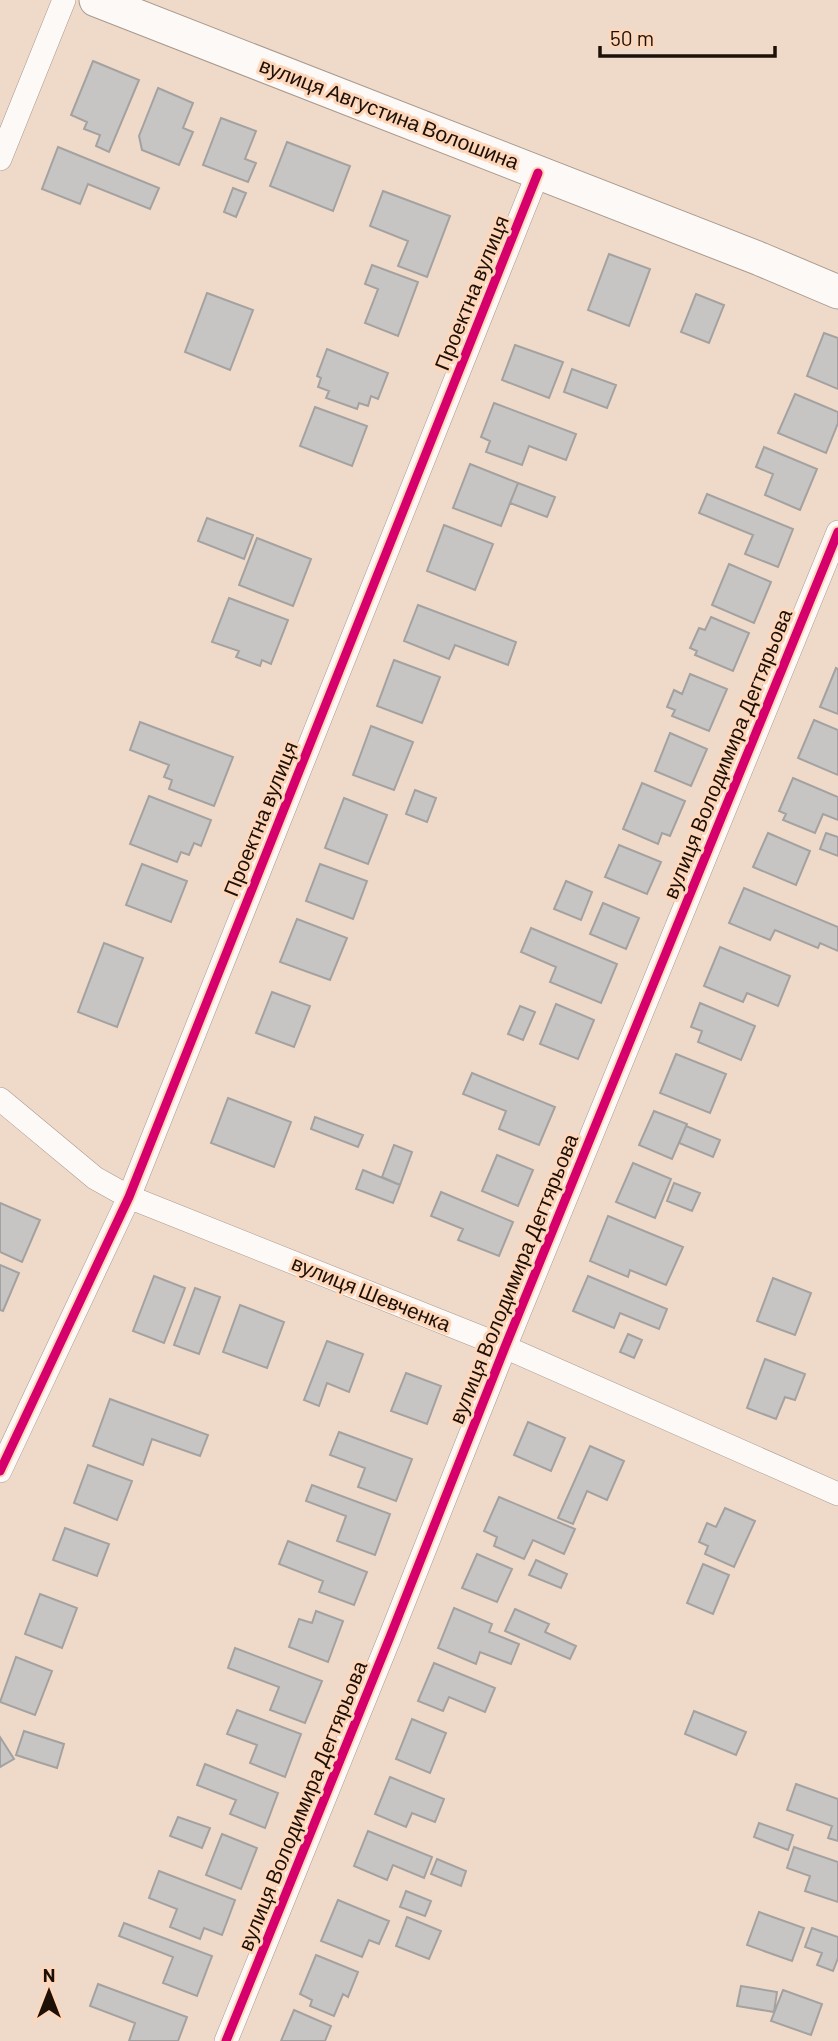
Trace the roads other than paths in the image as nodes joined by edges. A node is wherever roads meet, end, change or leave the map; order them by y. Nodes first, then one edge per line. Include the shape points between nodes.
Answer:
1 (64, 0) edge
2 (96, 0) edge
3 (0, 159) edge
4 (538, 173) junction
5 (838, 292) edge
6 (838, 532) edge
7 (0, 1099) edge
8 (129, 1197) junction
9 (505, 1347) junction
10 (0, 1471) edge
11 (838, 1494) edge
12 (226, 2041) edge

1 - 3 street
2 - 4 street, вулиця Августина Волошина
4 - 5 street, вулиця Августина Волошина
4 - 8 street, Проектна вулиця
6 - 9 street, вулиця Володимира Дегтярьова
7 - 8 street, вулиця Шевченка via 95,1178
8 - 9 street, вулиця Шевченка
8 - 10 street, Проектна вулиця
9 - 11 street, вулиця Шевченка
9 - 12 street, вулиця Володимира Дегтярьова

